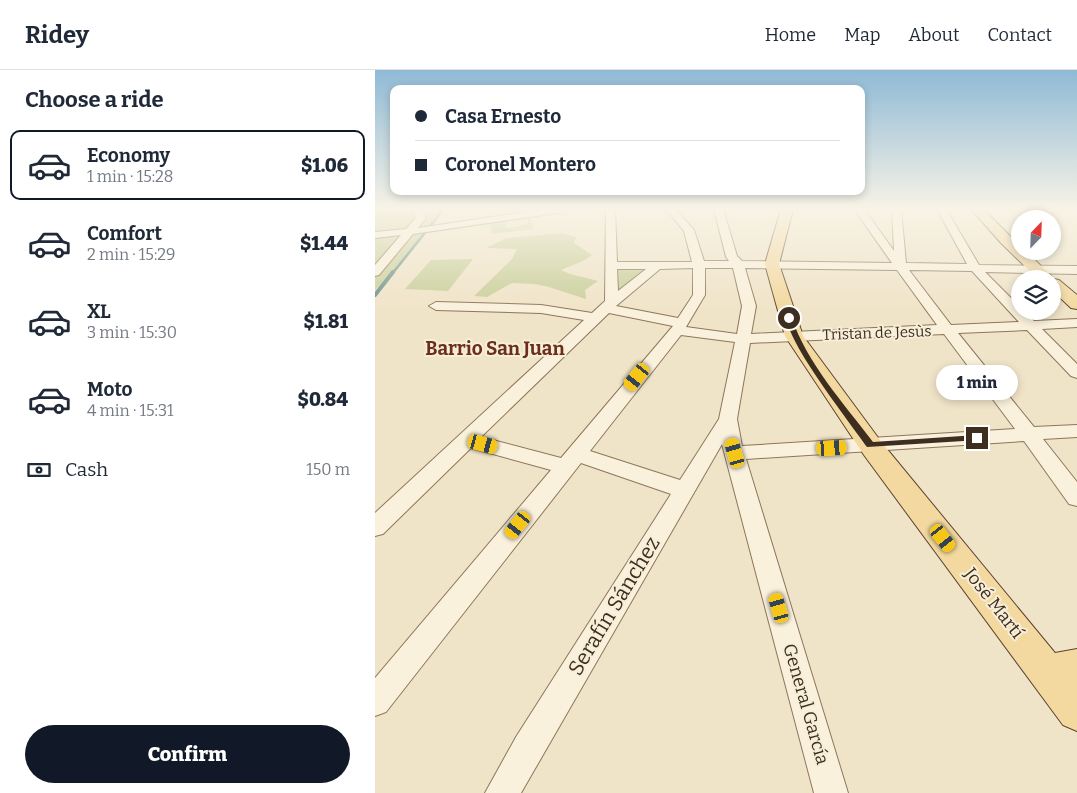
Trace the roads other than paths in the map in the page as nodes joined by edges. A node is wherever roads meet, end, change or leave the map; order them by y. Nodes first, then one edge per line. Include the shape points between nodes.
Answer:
1 (403, 243) edge
2 (611, 243) edge
3 (693, 243) edge
4 (728, 243) edge
5 (778, 243) edge
6 (883, 243) edge
7 (899, 243) edge
8 (961, 243) edge
9 (1010, 243) edge
10 (738, 264) junction
11 (772, 264) junction
12 (658, 265) junction
13 (699, 265) junction
14 (611, 266) junction
15 (901, 267) junction
16 (975, 268) junction
17 (1035, 268) junction
18 (1077, 270) edge
19 (375, 272) edge
20 (1061, 290) edge
21 (1077, 304) edge
22 (436, 306) dead end
23 (605, 310) junction
24 (1077, 323) edge
25 (1031, 325) junction
26 (679, 326) junction
27 (950, 330) junction
28 (795, 336) junction
29 (744, 339) junction
30 (1077, 373) edge
31 (728, 419) junction
32 (1077, 431) edge
33 (1030, 434) junction
34 (466, 440) junction
35 (870, 445) junction
36 (735, 453) junction
37 (570, 460) junction
38 (685, 490) junction
39 (1077, 498) edge
40 (375, 527) edge
41 (1063, 670) edge
42 (375, 701) edge
43 (1077, 711) edge
44 (502, 793) edge
45 (831, 793) edge

1 - 19 street
2 - 14 street
3 - 13 street
4 - 10 street, General García
5 - 11 main road
6 - 15 street
7 - 15 street
8 - 16 street
9 - 17 main road
10 - 11 street
10 - 13 street
10 - 29 street, General García via 749,306
11 - 15 street
11 - 28 main road, José Martí
12 - 13 street
12 - 14 street
12 - 23 street
13 - 26 street via 699,295
14 - 23 street
15 - 16 street
15 - 27 street
16 - 17 street
16 - 25 street
17 - 18 street
20 - 21 main road
22 - 23 street, Tristan de Jesùs
23 - 26 street, Tristan de Jesùs
23 - 34 street
24 - 25 street, Tristan de Jesùs
25 - 27 street, Tristan de Jesùs
25 - 30 street
26 - 29 street, Tristan de Jesùs
26 - 37 street
27 - 28 street, Tristan de Jesùs
27 - 33 street
28 - 29 street, Tristan de Jesùs
28 - 35 main road, José Martí
29 - 31 street, General García
31 - 36 street, General García
31 - 38 street, Serafín Sánchez
32 - 33 street
33 - 35 street
33 - 39 street
34 - 37 street
34 - 40 street
35 - 36 street
35 - 41 main road, José Martí
36 - 45 street, General García
37 - 38 street
37 - 42 street
38 - 44 street, Serafín Sánchez
41 - 43 main road, José Martí

